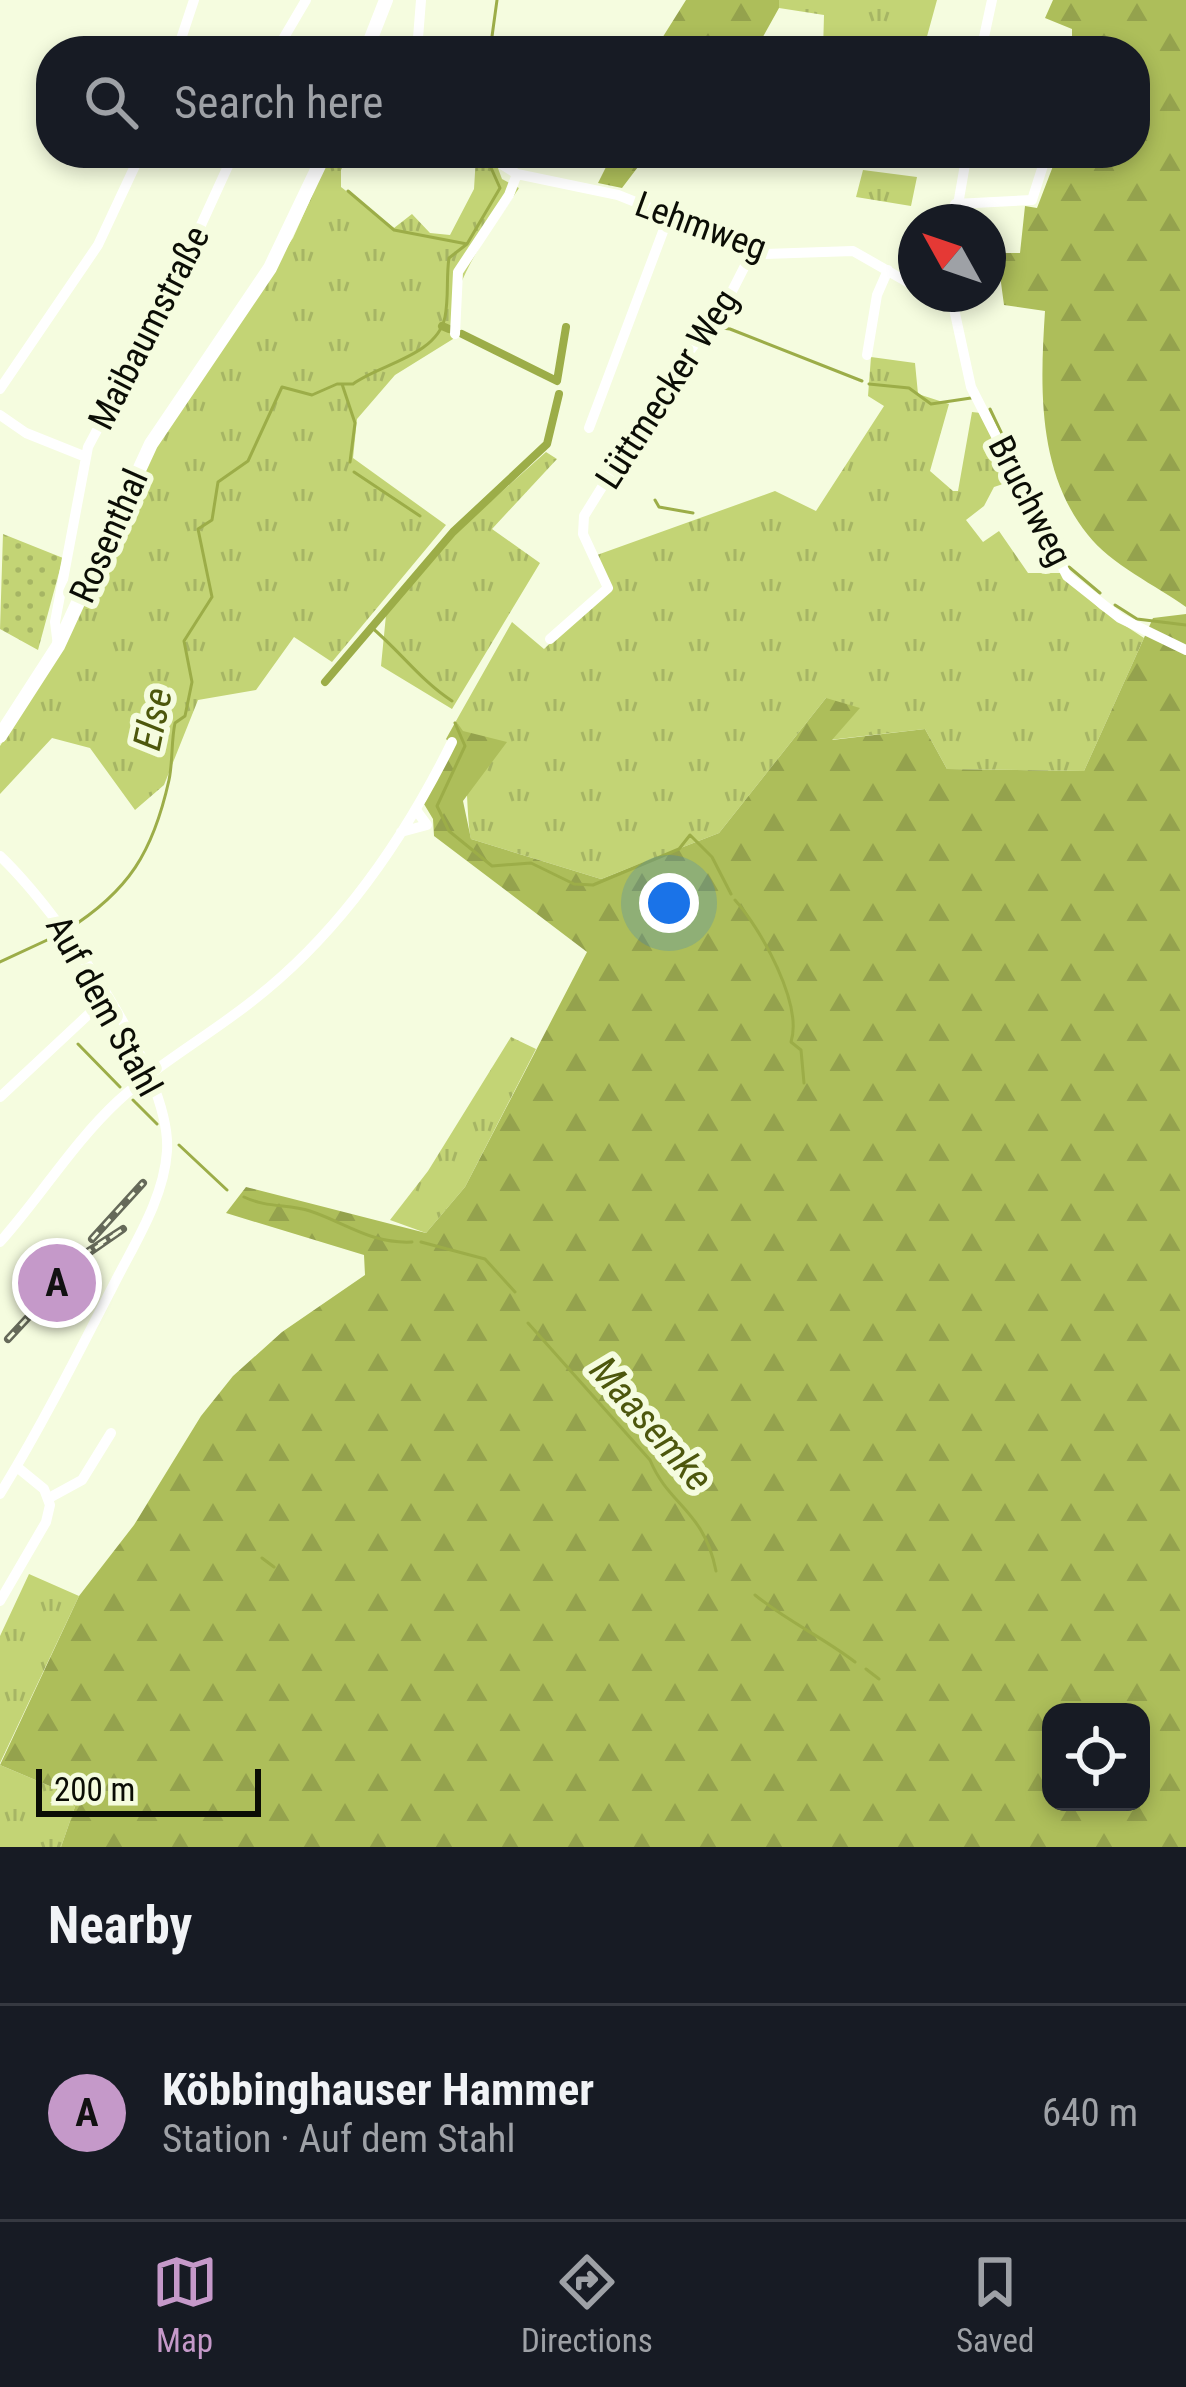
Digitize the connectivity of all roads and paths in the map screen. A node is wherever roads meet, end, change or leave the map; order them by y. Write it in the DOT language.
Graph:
graph roads {
  1 [pos="194,0"];
  2 [pos="306,0"];
  3 [pos="386,0"];
  4 [pos="421,0"];
  5 [pos="992,0"];
  6 [pos="182,36"];
  7 [pos="285,36"];
  8 [pos="372,36"];
  9 [pos="418,36"];
  10 [pos="985,36"];
  11 [pos="134,168"];
  12 [pos="227,168"];
  13 [pos="318,168"];
  14 [pos="508,168"];
  15 [pos="963,168"];
  16 [pos="1042,168"];
  17 [pos="517,174"];
  18 [pos="955,204"];
  19 [pos="670,213"];
  20 [pos="750,248"];
  21 [pos="888,270"];
  22 [pos="898,276"];
  23 [pos="955,312"];
  24 [pos="455,334"];
  25 [pos="867,355"];
  26 [pos="0,389"];
  27 [pos="0,415"];
  28 [pos="589,428"];
  29 [pos="86,457"];
  30 [pos="550,639"];
  31 [pos="58,646"];
  32 [pos="1186,650"];
  33 [pos="0,736"];
  34 [pos="452,742"];
  35 [pos="0,856"];
  36 [pos="105,999"];
  37 [pos="149,1076"];
  38 [pos="0,1096"];
  39 [pos="0,1242"];
  40 [pos="111,1432"];
  41 [pos="17,1467"];
  42 [pos="0,1494"];
  43 [pos="49,1498"];
  44 [pos="0,1601"];
  1 -- 6 [label="street"];
  2 -- 7 [label="street"];
  3 -- 8 [label="main road"];
  4 -- 9 [label="street"];
  5 -- 10 [label="street"];
  11 -- 26 [label="street"];
  12 -- 29 [label="street, Maibaumstraße"];
  13 -- 31 [label="main road, Rosenthal"];
  14 -- 17 [label="street, Lehmweg"];
  15 -- 18 [label="street"];
  16 -- 18 [label="street"];
  17 -- 19 [label="street, Lehmweg"];
  17 -- 24 [label="street"];
  19 -- 20 [label="street, Lehmweg"];
  19 -- 28 [label="street"];
  20 -- 21 [label="street, Lehmweg"];
  20 -- 30 [label="street, Lüttmecker Weg"];
  21 -- 22 [label="street, Lehmweg"];
  21 -- 25 [label="street"];
  23 -- 32 [label="street, Bruchweg"];
  27 -- 29 [label="street"];
  29 -- 31 [label="street, Maibaumstraße"];
  31 -- 33 [label="main road, Rosenthal"];
  34 -- 37 [label="street"];
  35 -- 36 [label="street, Auf dem Stahl"];
  36 -- 37 [label="street, Auf dem Stahl"];
  36 -- 38 [label="street"];
  37 -- 39 [label="street"];
  37 -- 41 [label="street, Auf dem Stahl"];
  40 -- 43 [label="street"];
  41 -- 42 [label="street, Auf dem Stahl"];
  41 -- 43 [label="street"];
  43 -- 44 [label="street"];
}
